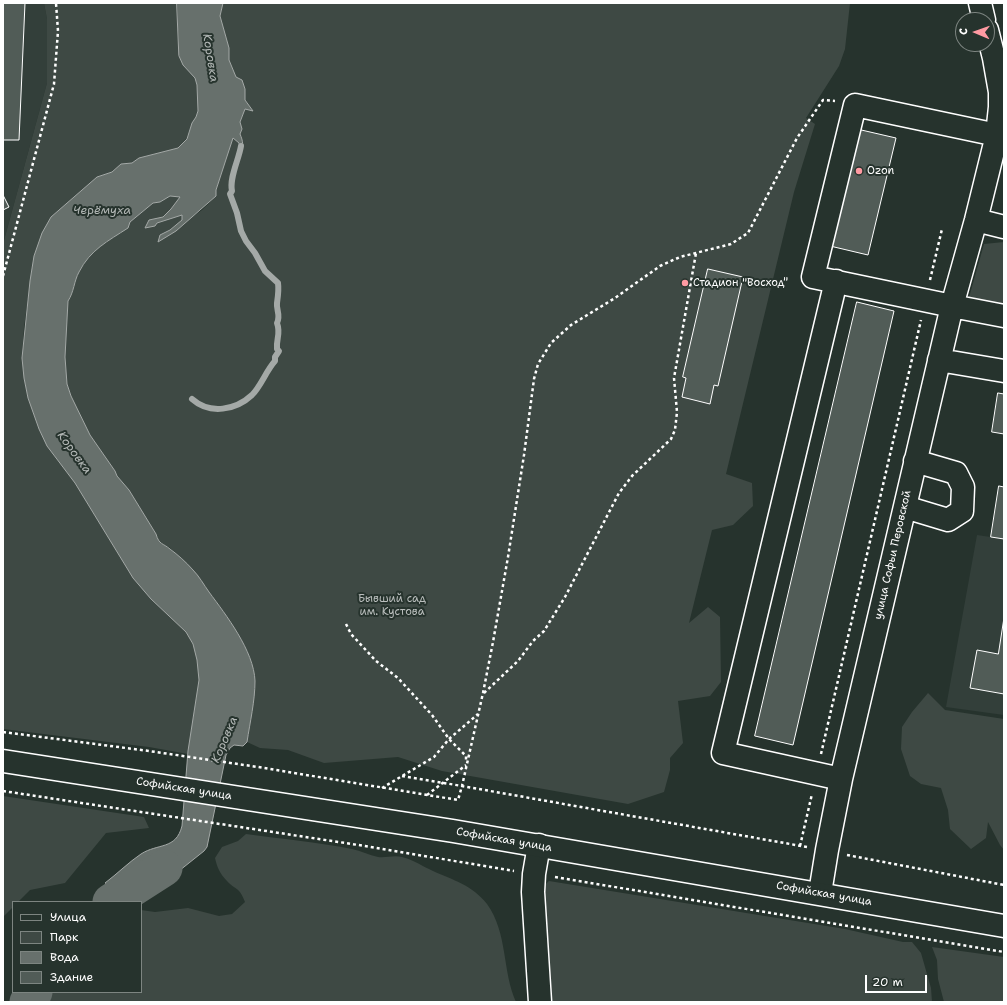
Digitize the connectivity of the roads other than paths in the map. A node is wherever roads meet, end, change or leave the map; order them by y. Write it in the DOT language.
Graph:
graph roads {
  1 [pos="992,52"];
  2 [pos="1002,107"];
  3 [pos="997,136"];
  4 [pos="976,220"];
  5 [pos="1004,227"];
  6 [pos="836,281"];
  7 [pos="952,306"];
  8 [pos="1004,316"];
  9 [pos="939,360"];
  10 [pos="1004,371"];
  11 [pos="915,462"];
  12 [pos="905,507"];
  13 [pos="3,761"];
  14 [pos="841,779"];
  15 [pos="539,845"];
  16 [pos="820,893"];
  17 [pos="1004,926"];
  18 [pos="540,1002"];
  1 -- 2 [label="main road, улица Софьи Перовской"];
  2 -- 3 [label="main road, улица Софьи Перовской"];
  3 -- 4 [label="main road, улица Софьи Перовской"];
  3 -- 6 [label="main road"];
  4 -- 5 [label="main road"];
  4 -- 7 [label="main road, улица Софьи Перовской"];
  6 -- 7 [label="main road"];
  6 -- 14 [label="main road"];
  7 -- 8 [label="main road"];
  7 -- 9 [label="main road, улица Софьи Перовской"];
  9 -- 10 [label="main road"];
  9 -- 11 [label="main road, улица Софьи Перовской"];
  11 -- 12 [label="main road, улица Софьи Перовской"];
  11 -- 12 [label="main road"];
  12 -- 14 [label="main road, улица Софьи Перовской"];
  13 -- 15 [label="main road, Софийская улица"];
  14 -- 16 [label="main road, улица Софьи Перовской"];
  15 -- 16 [label="main road, Софийская улица"];
  15 -- 18 [label="main road"];
  16 -- 17 [label="main road, Софийская улица"];
}
